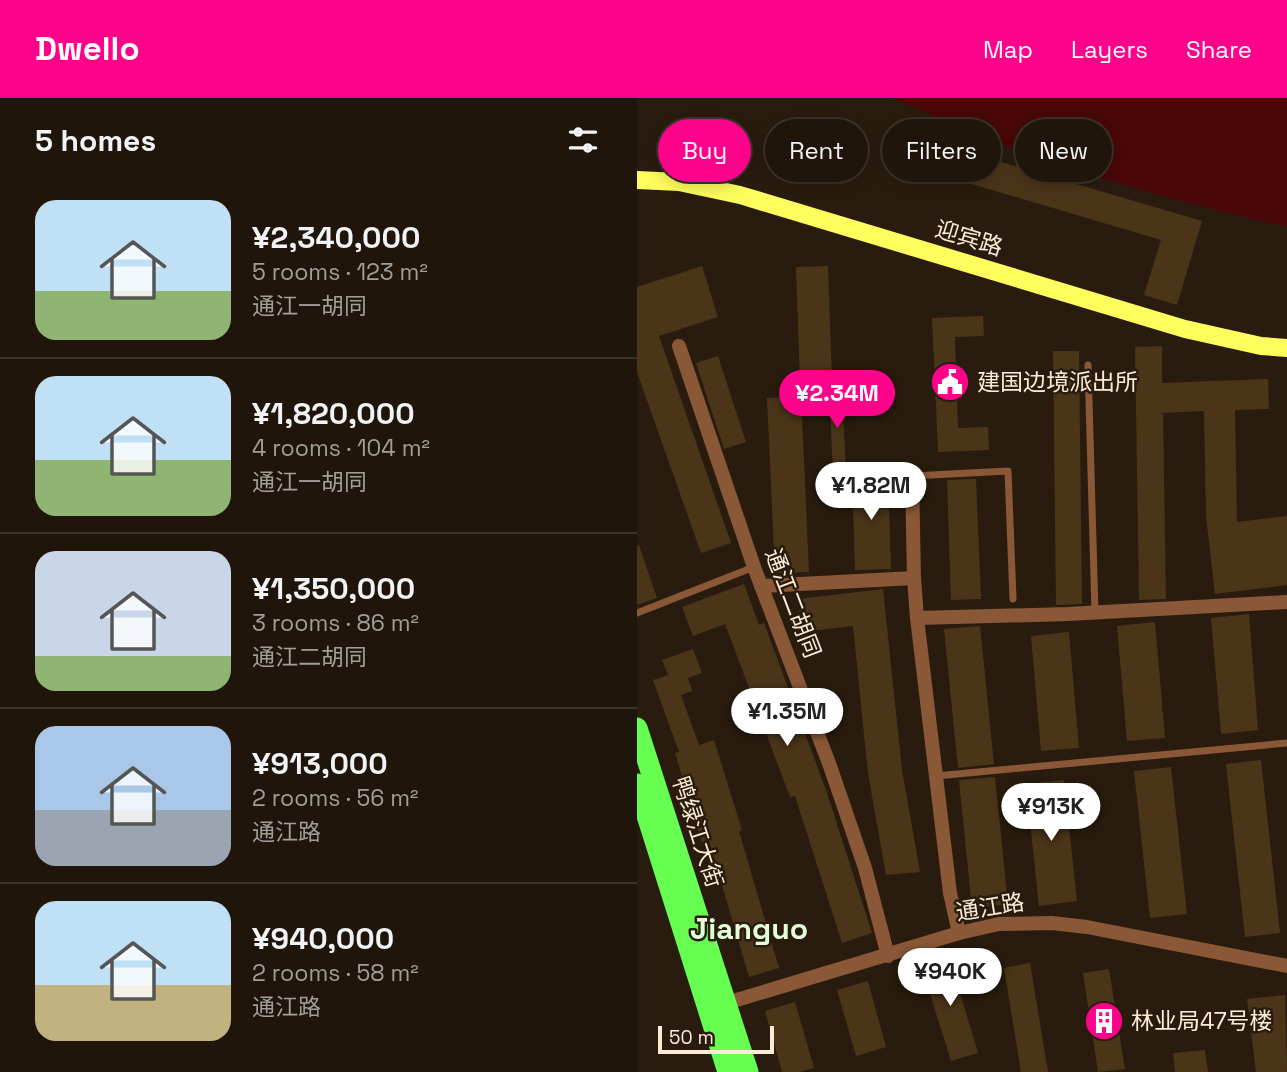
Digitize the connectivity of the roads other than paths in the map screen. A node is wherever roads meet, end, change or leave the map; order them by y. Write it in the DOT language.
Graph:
graph roads {
  1 [pos="637,180"];
  2 [pos="679,346"];
  3 [pos="1287,348"];
  4 [pos="1088,365"];
  5 [pos="912,476"];
  6 [pos="754,567"];
  7 [pos="914,578"];
  8 [pos="761,586"];
  9 [pos="1013,599"];
  10 [pos="1287,602"];
  11 [pos="637,613"];
  12 [pos="1095,613"];
  13 [pos="917,618"];
  14 [pos="637,728"];
  15 [pos="1287,743"];
  16 [pos="935,776"];
  17 [pos="637,784"];
  18 [pos="959,933"];
  19 [pos="888,956"];
  20 [pos="1287,966"];
  21 [pos="717,1006"];
  22 [pos="728,1072"];
  23 [pos="748,1072"];
  1 -- 3 [label="main road, 迎宾路"];
  2 -- 6 [label="street, 通江二胡同"];
  4 -- 12 [label="lane"];
  5 -- 7 [label="street"];
  5 -- 9 [label="lane"];
  6 -- 8 [label="street, 通江二胡同"];
  6 -- 11 [label="lane"];
  7 -- 8 [label="street"];
  7 -- 13 [label="street"];
  8 -- 19 [label="street, 通江二胡同"];
  10 -- 12 [label="street"];
  12 -- 13 [label="street"];
  13 -- 16 [label="street"];
  14 -- 21 [label="highway, 鸭绿江大街"];
  15 -- 16 [label="lane"];
  16 -- 18 [label="street"];
  17 -- 21 [label="highway, 鸭绿江大街"];
  18 -- 19 [label="street, 通江路"];
  18 -- 20 [label="street, 通江路"];
  19 -- 21 [label="street, 通江路"];
  21 -- 22 [label="highway, 鸭绿江大街"];
  21 -- 23 [label="highway, 鸭绿江大街"];
}
